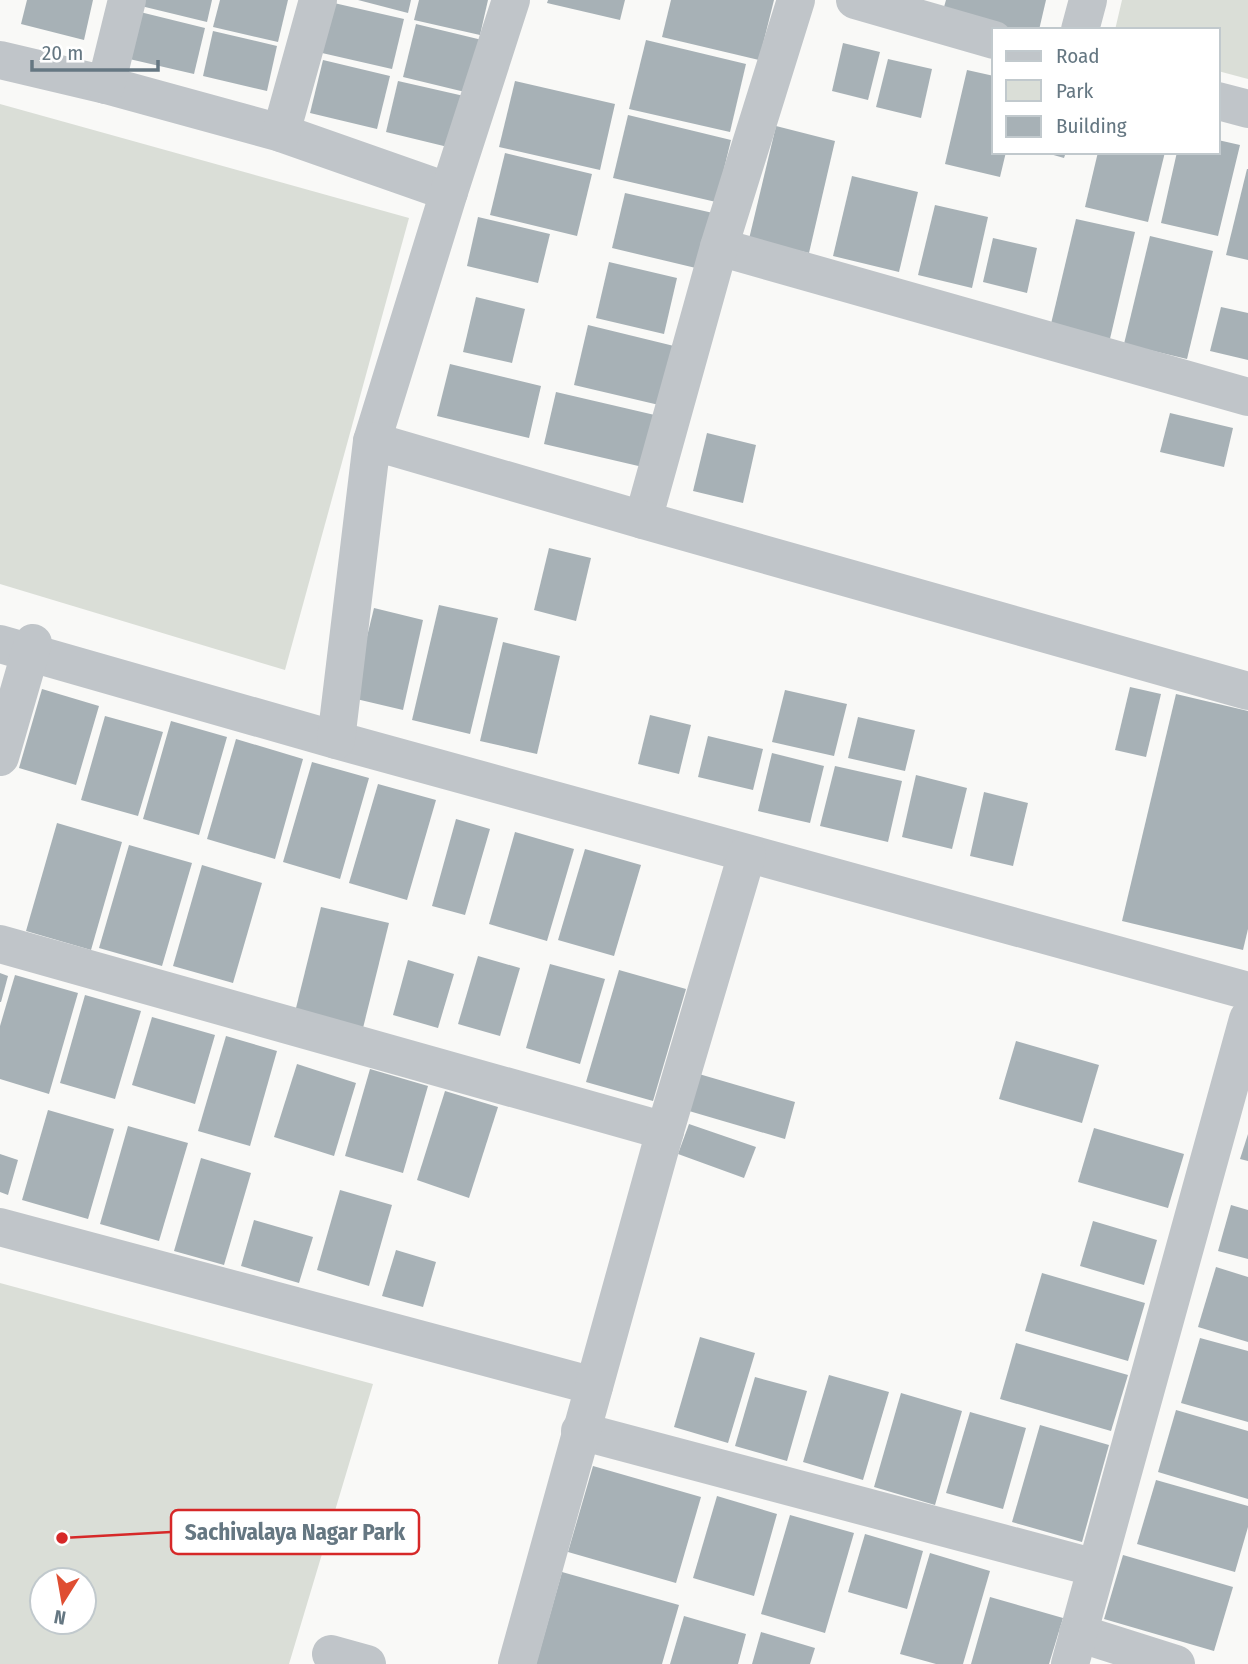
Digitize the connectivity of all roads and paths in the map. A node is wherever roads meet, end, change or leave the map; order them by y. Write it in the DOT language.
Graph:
graph roads {
  1 [pos="127,0"];
  2 [pos="318,0"];
  3 [pos="511,0"];
  4 [pos="796,0"];
  5 [pos="855,0"];
  6 [pos="1088,0"];
  7 [pos="1081,28"];
  8 [pos="992,39"];
  9 [pos="0,60"];
  10 [pos="106,85"];
  11 [pos="1220,102"];
  12 [pos="1248,109"];
  13 [pos="281,133"];
  14 [pos="449,192"];
  15 [pos="719,247"];
  16 [pos="1248,397"];
  17 [pos="372,441"];
  18 [pos="643,520"];
  19 [pos="21,647"];
  20 [pos="1248,691"];
  21 [pos="336,740"];
  22 [pos="0,757"];
  23 [pos="747,854"];
  24 [pos="0,944"];
  25 [pos="1248,991"];
  26 [pos="1248,1019"];
  27 [pos="664,1131"];
  28 [pos="0,1227"];
  29 [pos="594,1386"];
  30 [pos="580,1431"];
  31 [pos="1096,1569"];
  32 [pos="1074,1648"];
  33 [pos="331,1654"];
  34 [pos="367,1664"];
  35 [pos="517,1664"];
  36 [pos="1176,1664"];
  1 -- 10 [label="street"];
  2 -- 13 [label="street"];
  3 -- 14 [label="street"];
  4 -- 15 [label="street"];
  5 -- 8 [label="street"];
  6 -- 7 [label="street"];
  9 -- 10 [label="street"];
  10 -- 13 [label="street"];
  11 -- 12 [label="street"];
  13 -- 14 [label="street"];
  14 -- 17 [label="street"];
  15 -- 16 [label="street"];
  15 -- 18 [label="street"];
  17 -- 18 [label="street"];
  17 -- 21 [label="street"];
  18 -- 20 [label="street"];
  19 -- 21 [label="street"];
  19 -- 22 [label="street"];
  21 -- 23 [label="street"];
  23 -- 25 [label="street"];
  23 -- 27 [label="street"];
  24 -- 27 [label="street"];
  26 -- 31 [label="street"];
  27 -- 29 [label="street"];
  28 -- 29 [label="street"];
  29 -- 30 [label="street"];
  30 -- 31 [label="street"];
  30 -- 35 [label="street"];
  31 -- 32 [label="street"];
  32 -- 36 [label="street"];
  33 -- 34 [label="street"];
}
